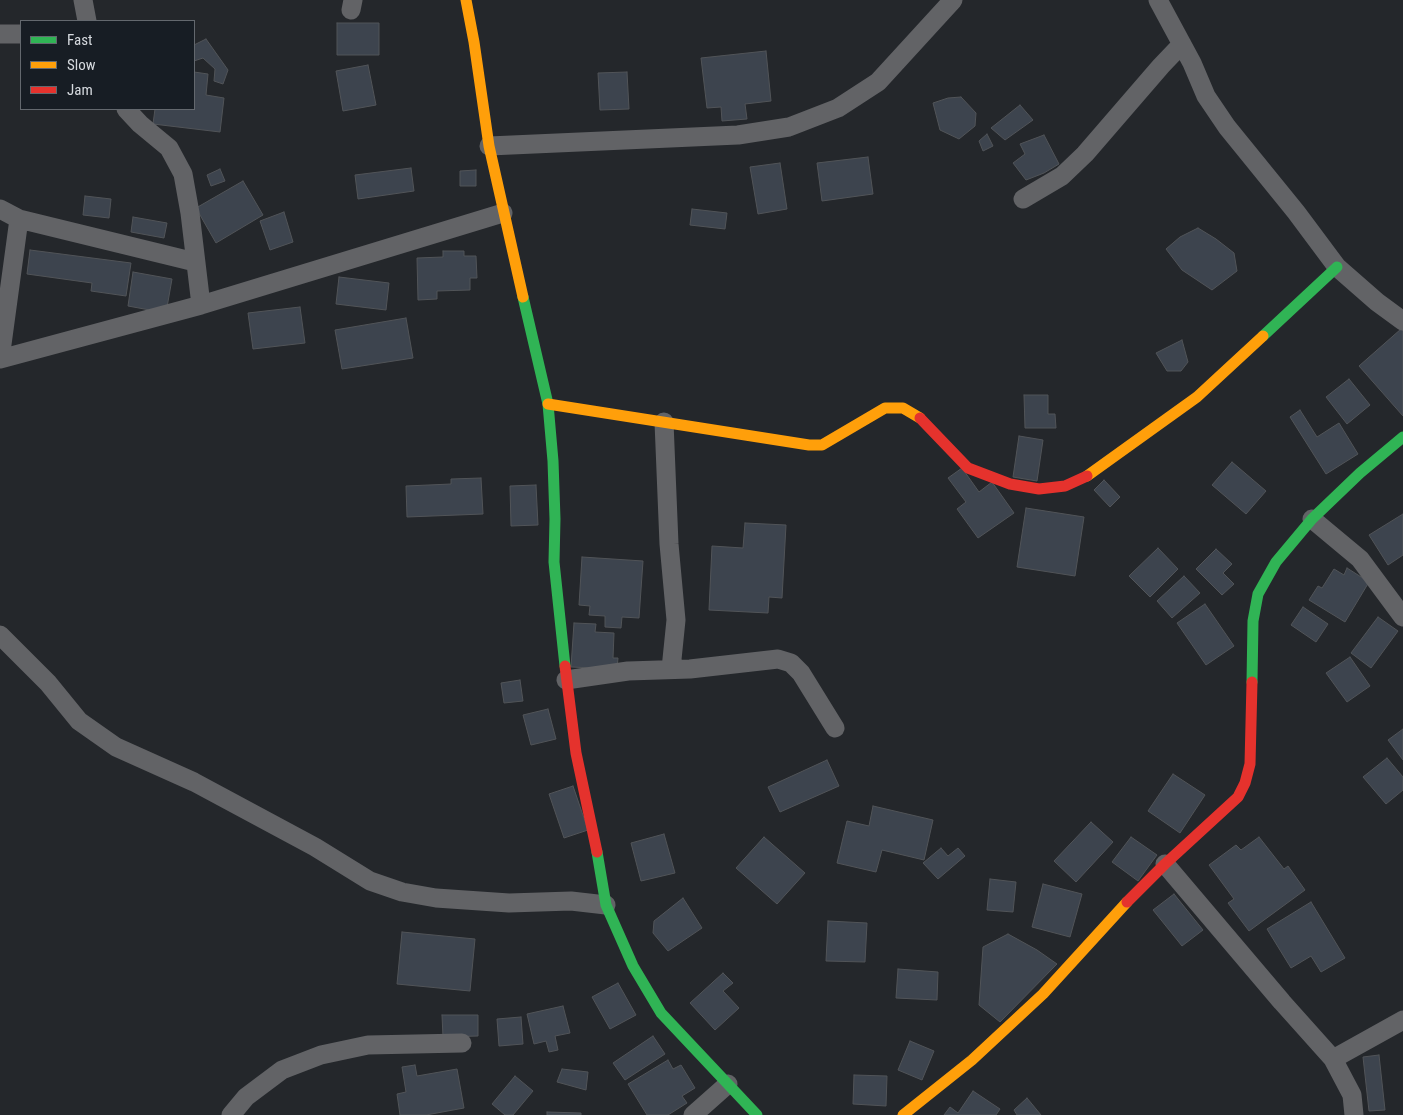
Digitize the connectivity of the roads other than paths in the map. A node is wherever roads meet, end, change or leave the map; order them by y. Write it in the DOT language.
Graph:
graph roads {
  1 [pos="83,0"];
  2 [pos="466,0"];
  3 [pos="953,0"];
  4 [pos="1158,0"];
  5 [pos="87,20"];
  6 [pos="0,34"];
  7 [pos="20,34"];
  8 [pos="1182,44"];
  9 [pos="127,110"];
  10 [pos="489,146"];
  11 [pos="1024,199"];
  12 [pos="0,209"];
  13 [pos="503,213"];
  14 [pos="19,219"];
  15 [pos="195,262"];
  16 [pos="1337,267"];
  17 [pos="201,305"];
  18 [pos="1403,321"];
  19 [pos="0,359"];
  20 [pos="548,404"];
  21 [pos="664,422"];
  22 [pos="1403,437"];
  23 [pos="1312,519"];
  24 [pos="1403,616"];
  25 [pos="0,635"];
  26 [pos="671,669"];
  27 [pos="566,680"];
  28 [pos="835,728"];
  29 [pos="1165,864"];
  30 [pos="606,905"];
  31 [pos="1403,1020"];
  32 [pos="462,1043"];
  33 [pos="1334,1059"];
  34 [pos="728,1084"];
  35 [pos="231,1115"];
  36 [pos="693,1115"];
  37 [pos="757,1115"];
  38 [pos="903,1115"];
  39 [pos="1354,1115"];
  1 -- 5 [label="street"];
  2 -- 10 [label="street"];
  3 -- 10 [label="street"];
  4 -- 8 [label="street"];
  6 -- 7 [label="street"];
  8 -- 11 [label="street"];
  8 -- 16 [label="street"];
  9 -- 15 [label="street"];
  10 -- 13 [label="street"];
  12 -- 14 [label="street"];
  13 -- 17 [label="street"];
  13 -- 20 [label="street"];
  14 -- 15 [label="street"];
  14 -- 19 [label="street"];
  15 -- 17 [label="street"];
  16 -- 18 [label="street"];
  16 -- 21 [label="street"];
  17 -- 19 [label="street"];
  20 -- 21 [label="street"];
  20 -- 27 [label="street"];
  21 -- 26 [label="street"];
  22 -- 23 [label="street"];
  23 -- 24 [label="street"];
  23 -- 29 [label="street"];
  25 -- 30 [label="street"];
  26 -- 27 [label="street"];
  26 -- 28 [label="street"];
  27 -- 30 [label="street"];
  29 -- 33 [label="street"];
  29 -- 38 [label="street"];
  30 -- 34 [label="street"];
  31 -- 33 [label="street"];
  32 -- 35 [label="street"];
  33 -- 39 [label="street"];
  34 -- 36 [label="street"];
  34 -- 37 [label="street"];
}
